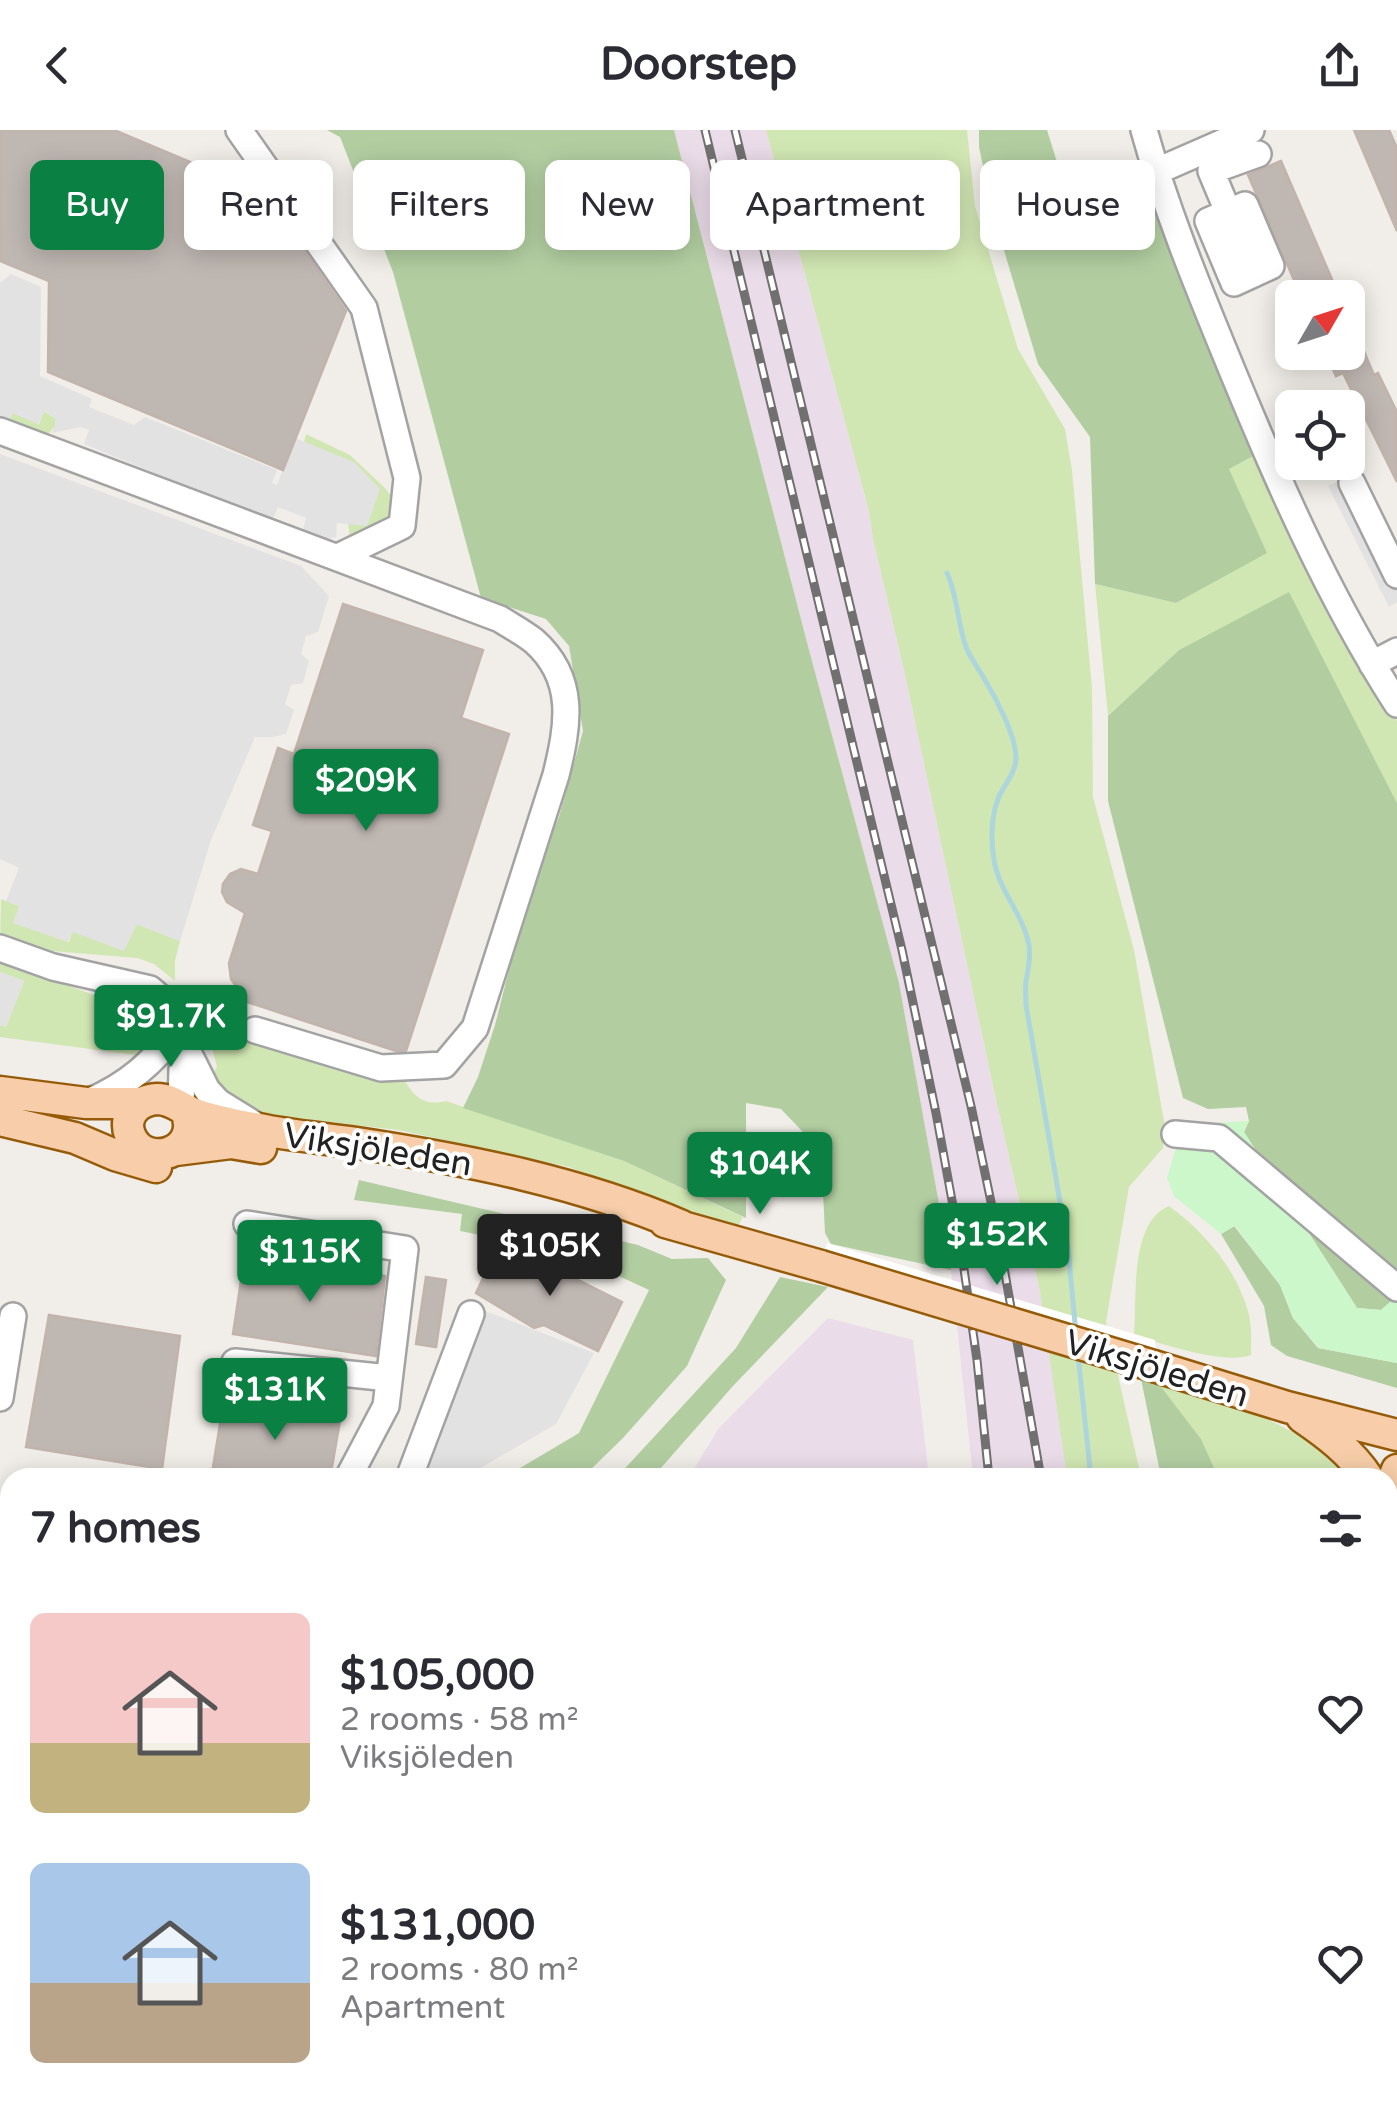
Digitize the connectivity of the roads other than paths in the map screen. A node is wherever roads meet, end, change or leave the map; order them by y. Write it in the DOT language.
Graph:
graph roads {
  1 [pos="239,130"];
  2 [pos="1144,130"];
  3 [pos="1254,142"];
  4 [pos="1152,160"];
  5 [pos="1207,161"];
  6 [pos="1155,172"];
  7 [pos="1254,274"];
  8 [pos="0,431"];
  9 [pos="1352,484"];
  10 [pos="338,557"];
  11 [pos="1397,575"];
  12 [pos="1397,652"];
  13 [pos="1372,664"];
  14 [pos="1397,704"];
  15 [pos="0,948"];
  16 [pos="255,1030"];
  17 [pos="176,1042"];
  18 [pos="0,1092"];
  19 [pos="144,1102"];
  20 [pos="86,1103"];
  21 [pos="0,1108"];
  22 [pos="184,1109"];
  23 [pos="0,1120"];
  24 [pos="1175,1134"];
  25 [pos="269,1141"];
  26 [pos="137,1145"];
  27 [pos="176,1150"];
  28 [pos="247,1224"];
  29 [pos="1397,1288"];
  30 [pos="470,1314"];
  31 [pos="13,1316"];
  32 [pos="235,1362"];
  33 [pos="389,1378"];
  34 [pos="0,1398"];
  35 [pos="1287,1407"];
  36 [pos="1397,1435"];
  37 [pos="353,1468"];
  38 [pos="413,1468"];
  39 [pos="1361,1468"];
  1 -- 10 [label="street"];
  2 -- 4 [label="street"];
  3 -- 5 [label="street"];
  5 -- 6 [label="street"];
  5 -- 7 [label="street"];
  6 -- 13 [label="street"];
  8 -- 10 [label="street"];
  9 -- 11 [label="street"];
  10 -- 16 [label="street"];
  12 -- 13 [label="street"];
  13 -- 14 [label="street"];
  15 -- 17 [label="street"];
  17 -- 19 [label="street"];
  17 -- 20 [label="street"];
  17 -- 22 [label="street"];
  17 -- 25 [label="street"];
  18 -- 20 [label="main road"];
  19 -- 20 [label="main road"];
  19 -- 22 [label="main road"];
  19 -- 26 [label="main road"];
  21 -- 26 [label="main road"];
  22 -- 25 [label="main road, Viksjöleden"];
  22 -- 27 [label="main road"];
  23 -- 25 [label="main road, Viksjöleden"];
  24 -- 29 [label="street"];
  25 -- 27 [label="main road, Viksjöleden"];
  25 -- 35 [label="main road, Viksjöleden, bridge"];
  26 -- 27 [label="main road"];
  28 -- 33 [label="street"];
  30 -- 38 [label="street"];
  31 -- 34 [label="street"];
  32 -- 33 [label="street"];
  33 -- 37 [label="street"];
  35 -- 36 [label="main road, Viksjöleden"];
  35 -- 39 [label="main road, Viksjöleden"];
}
